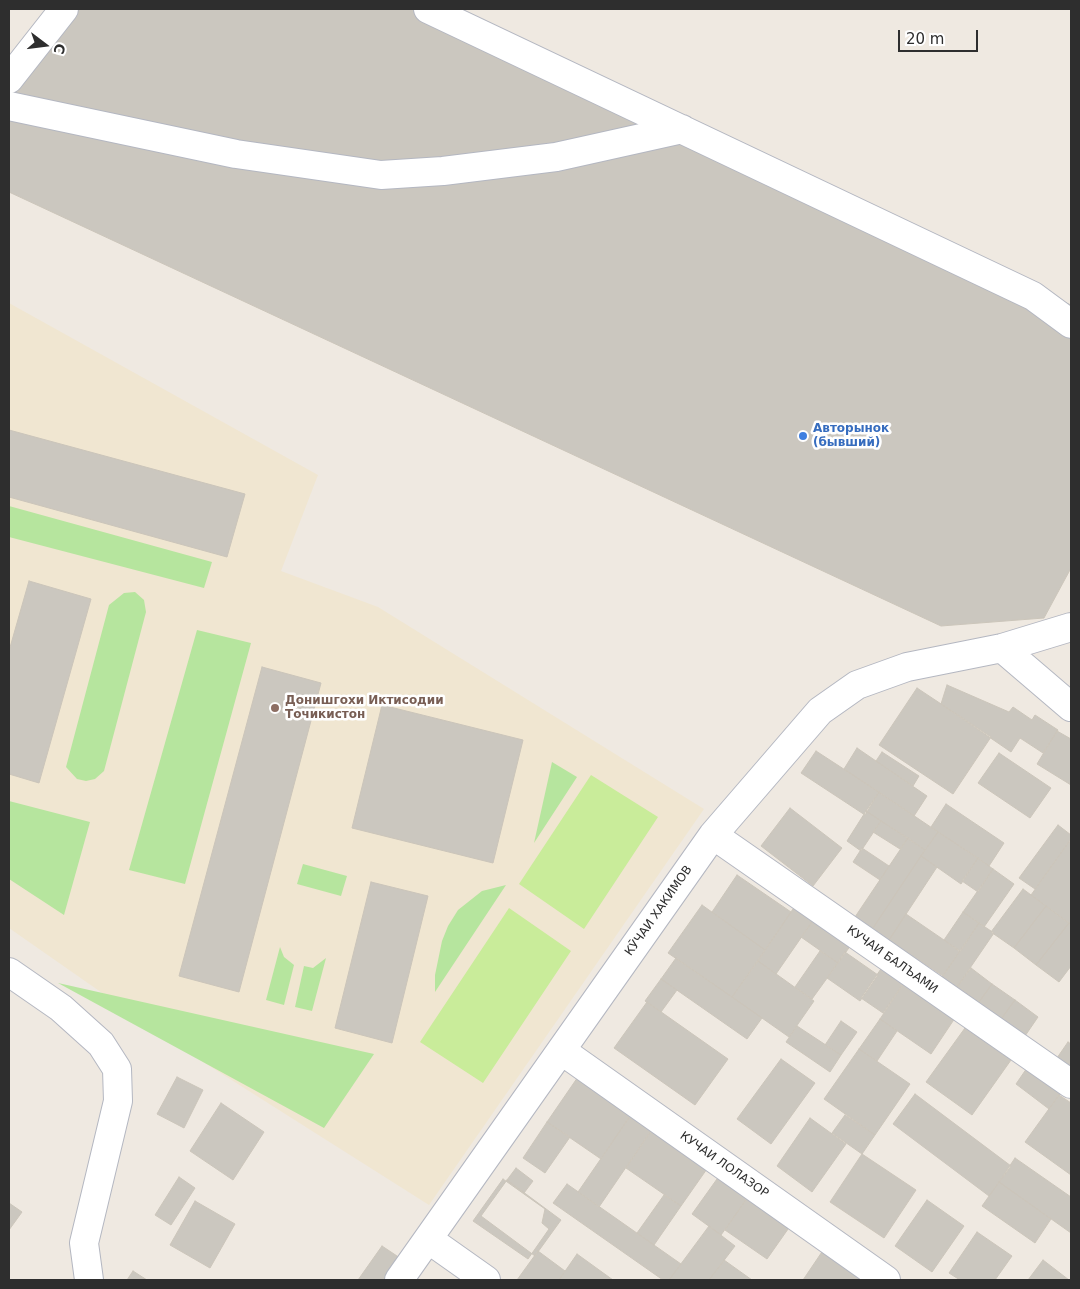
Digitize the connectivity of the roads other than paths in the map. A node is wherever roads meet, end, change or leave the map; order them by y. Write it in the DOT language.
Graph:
graph roads {
  1 [pos="64,9"];
  2 [pos="428,9"];
  3 [pos="9,79"];
  4 [pos="9,106"];
  5 [pos="682,129"];
  6 [pos="1071,324"];
  7 [pos="1071,627"];
  8 [pos="1002,648"];
  9 [pos="1071,707"];
  10 [pos="712,835"];
  11 [pos="9,972"];
  12 [pos="562,1051"];
  13 [pos="1071,1084"];
  14 [pos="428,1239"];
  15 [pos="89,1280"];
  16 [pos="399,1280"];
  17 [pos="486,1280"];
  18 [pos="886,1280"];
  1 -- 3 [label="street"];
  2 -- 5 [label="street"];
  4 -- 5 [label="street"];
  5 -- 6 [label="street"];
  7 -- 8 [label="street, КӮЧАИ ХАКИМОВ"];
  8 -- 9 [label="street"];
  8 -- 10 [label="street, КӮЧАИ ХАКИМОВ"];
  10 -- 12 [label="street, КӮЧАИ ХАКИМОВ"];
  10 -- 13 [label="street, КУЧАИ БАЛЪАМИ"];
  11 -- 15 [label="street"];
  12 -- 14 [label="street, КӮЧАИ ХАКИМОВ"];
  12 -- 18 [label="street, КУЧАИ ЛОЛАЗОР"];
  14 -- 16 [label="street, КӮЧАИ ХАКИМОВ"];
  14 -- 17 [label="street"];
}
